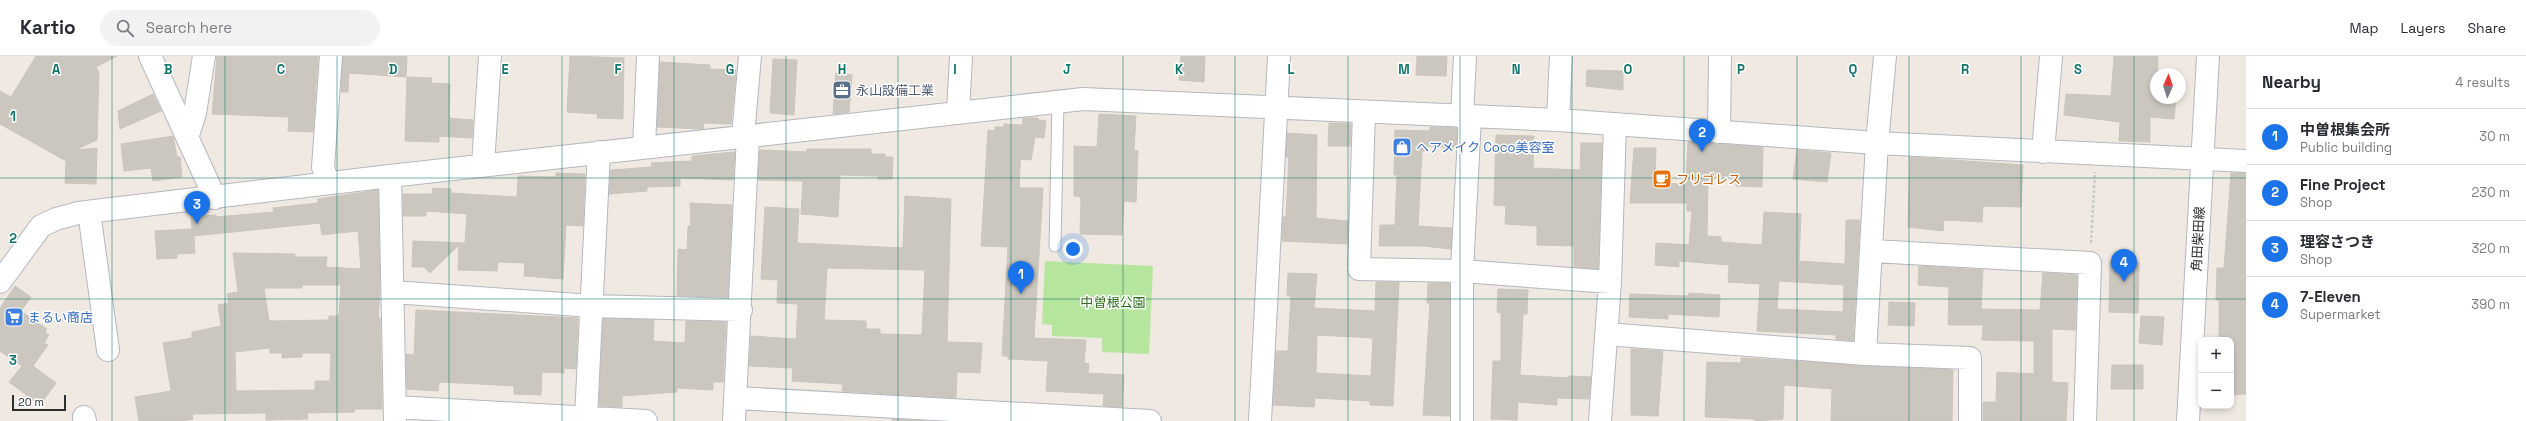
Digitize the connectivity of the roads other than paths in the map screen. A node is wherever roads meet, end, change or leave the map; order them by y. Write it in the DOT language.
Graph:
graph roads {
  1 [pos="150,56"];
  2 [pos="204,56"];
  3 [pos="331,56"];
  4 [pos="490,56"];
  5 [pos="648,56"];
  6 [pos="750,56"];
  7 [pos="961,56"];
  8 [pos="1279,56"];
  9 [pos="1465,56"];
  10 [pos="1561,56"];
  11 [pos="1720,56"];
  12 [pos="1885,56"];
  13 [pos="2051,56"];
  14 [pos="2208,56"];
  15 [pos="1058,101"];
  16 [pos="1277,109"];
  17 [pos="1364,112"];
  18 [pos="958,113"];
  19 [pos="1466,117"];
  20 [pos="1558,120"];
  21 [pos="1615,124"];
  22 [pos="1719,132"];
  23 [pos="188,135"];
  24 [pos="745,136"];
  25 [pos="1877,143"];
  26 [pos="644,147"];
  27 [pos="599,152"];
  28 [pos="2043,152"];
  29 [pos="2202,159"];
  30 [pos="2246,161"];
  31 [pos="483,165"];
  32 [pos="390,176"];
  33 [pos="328,183"];
  34 [pos="215,198"];
  35 [pos="89,212"];
  36 [pos="1055,246"];
  37 [pos="1873,251"];
  38 [pos="1462,271"];
  39 [pos="0,282"];
  40 [pos="1610,282"];
  41 [pos="393,292"];
  42 [pos="592,306"];
  43 [pos="741,310"];
  44 [pos="1606,334"];
  45 [pos="108,350"];
  46 [pos="1865,354"];
  47 [pos="737,398"];
  48 [pos="395,414"];
  49 [pos="941,415"];
  50 [pos="578,418"];
  51 [pos="1054,418"];
  52 [pos="646,421"];
  53 [pos="734,421"];
  54 [pos="1150,421"];
  55 [pos="1260,421"];
  56 [pos="1462,421"];
  57 [pos="1600,421"];
  58 [pos="1970,421"];
  59 [pos="2085,421"];
  60 [pos="2188,421"];
  1 -- 23 [label="street"];
  2 -- 23 [label="street"];
  3 -- 33 [label="street"];
  4 -- 31 [label="street"];
  5 -- 26 [label="street"];
  6 -- 24 [label="street"];
  7 -- 18 [label="street"];
  8 -- 16 [label="street"];
  9 -- 19 [label="street"];
  10 -- 20 [label="street"];
  11 -- 22 [label="street"];
  12 -- 25 [label="street"];
  13 -- 28 [label="street"];
  14 -- 29 [label="street, 角田柴田線"];
  15 -- 16 [label="street"];
  15 -- 18 [label="street"];
  15 -- 36 [label="lane"];
  16 -- 17 [label="street"];
  16 -- 55 [label="street"];
  17 -- 19 [label="street"];
  17 -- 38 [label="street"];
  18 -- 24 [label="street"];
  19 -- 20 [label="street"];
  19 -- 38 [label="street"];
  20 -- 21 [label="street"];
  21 -- 22 [label="street"];
  21 -- 40 [label="street"];
  22 -- 25 [label="street"];
  23 -- 34 [label="street"];
  24 -- 26 [label="street"];
  24 -- 43 [label="street"];
  25 -- 28 [label="street"];
  25 -- 37 [label="street"];
  26 -- 27 [label="street"];
  27 -- 31 [label="street"];
  27 -- 42 [label="street"];
  28 -- 29 [label="street"];
  29 -- 30 [label="street"];
  29 -- 60 [label="street, 角田柴田線"];
  31 -- 32 [label="street"];
  32 -- 33 [label="street"];
  32 -- 41 [label="street"];
  33 -- 34 [label="street"];
  34 -- 35 [label="street"];
  35 -- 39 [label="street"];
  35 -- 45 [label="street"];
  37 -- 46 [label="street"];
  37 -- 59 [label="street"];
  38 -- 40 [label="street"];
  38 -- 56 [label="street"];
  40 -- 44 [label="street"];
  41 -- 42 [label="street"];
  41 -- 48 [label="street"];
  42 -- 43 [label="street"];
  42 -- 50 [label="street"];
  43 -- 47 [label="street"];
  44 -- 46 [label="street"];
  44 -- 57 [label="street"];
  46 -- 58 [label="street"];
  47 -- 49 [label="street"];
  47 -- 53 [label="street"];
  48 -- 50 [label="street"];
  49 -- 51 [label="street"];
  50 -- 52 [label="street"];
  51 -- 54 [label="street"];
}
